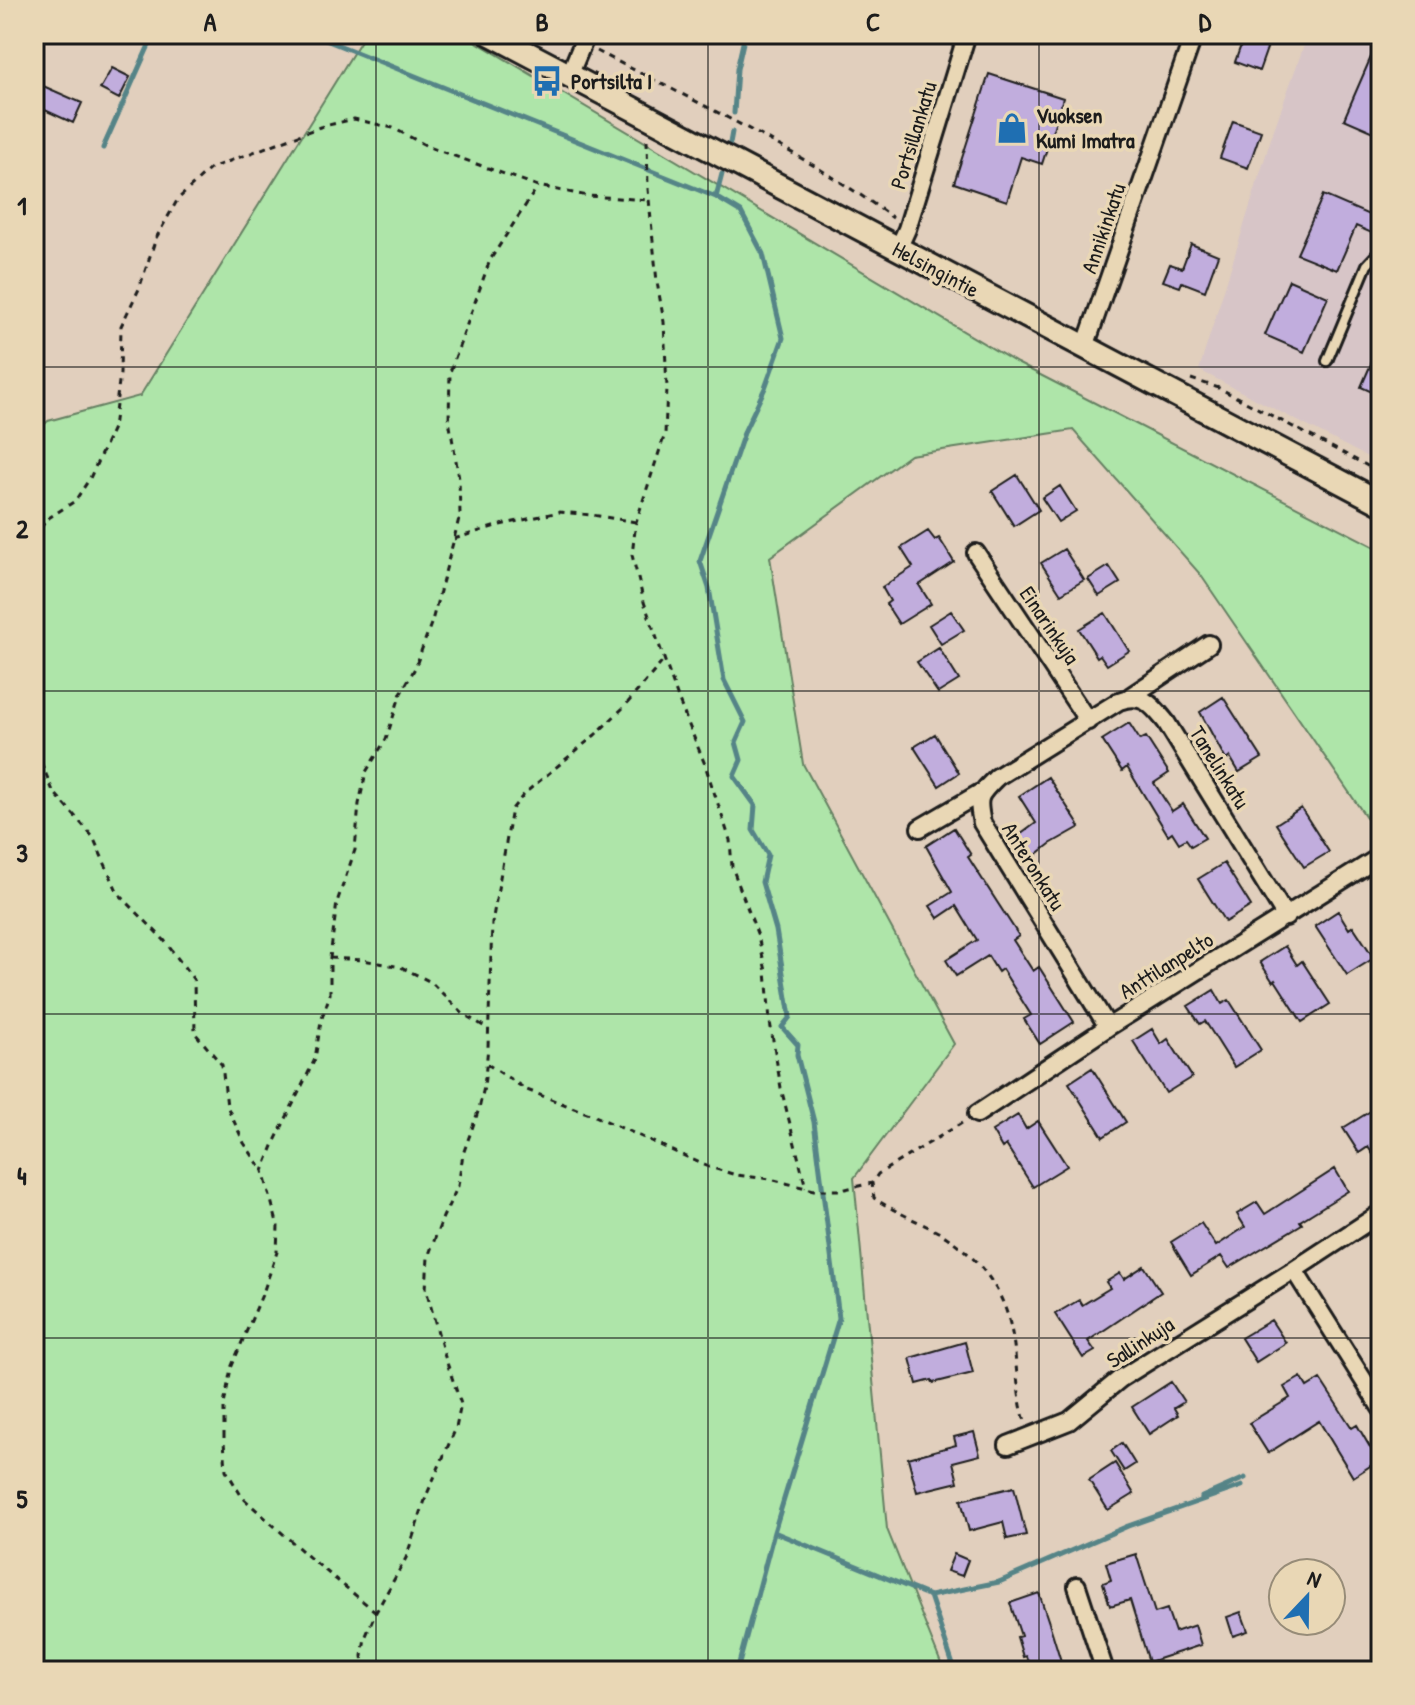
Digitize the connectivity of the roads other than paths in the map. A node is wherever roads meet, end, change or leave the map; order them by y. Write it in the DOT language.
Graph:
graph roads {
  1 [pos="491,34"];
  2 [pos="967,34"];
  3 [pos="1194,34"];
  4 [pos="583,38"];
  5 [pos="569,76"];
  6 [pos="902,239"];
  7 [pos="1381,250"];
  8 [pos="1085,347"];
  9 [pos="1327,361"];
  10 [pos="1381,503"];
  11 [pos="976,553"];
  12 [pos="1209,644"];
  13 [pos="1131,696"];
  14 [pos="1088,721"];
  15 [pos="980,793"];
  16 [pos="920,828"];
  17 [pos="1381,856"];
  18 [pos="1286,917"];
  19 [pos="1108,1027"];
  20 [pos="977,1114"];
  21 [pos="1381,1213"];
  22 [pos="1294,1270"];
  23 [pos="1381,1408"];
  24 [pos="1008,1445"];
  25 [pos="1077,1586"];
  26 [pos="1105,1671"];
  1 -- 5 [label="main road, Helsingintie"];
  2 -- 6 [label="street, Portsillankatu"];
  3 -- 8 [label="street, Annikinkatu"];
  4 -- 5 [label="street"];
  5 -- 6 [label="main road, Helsingintie"];
  6 -- 8 [label="main road, Helsingintie"];
  7 -- 9 [label="lane"];
  8 -- 10 [label="main road, Helsingintie"];
  11 -- 14 [label="street, Einarinkuja"];
  12 -- 13 [label="street"];
  13 -- 14 [label="street"];
  13 -- 18 [label="street, Tanelinkatu"];
  14 -- 15 [label="street"];
  15 -- 16 [label="street"];
  15 -- 19 [label="street, Anteronkatu"];
  17 -- 18 [label="street, Anttilanpelto"];
  18 -- 19 [label="street, Anttilanpelto"];
  19 -- 20 [label="street, Anttilanpelto"];
  21 -- 22 [label="street, Sallinkuja"];
  22 -- 23 [label="street"];
  22 -- 24 [label="street, Sallinkuja"];
  25 -- 26 [label="street"];
}
